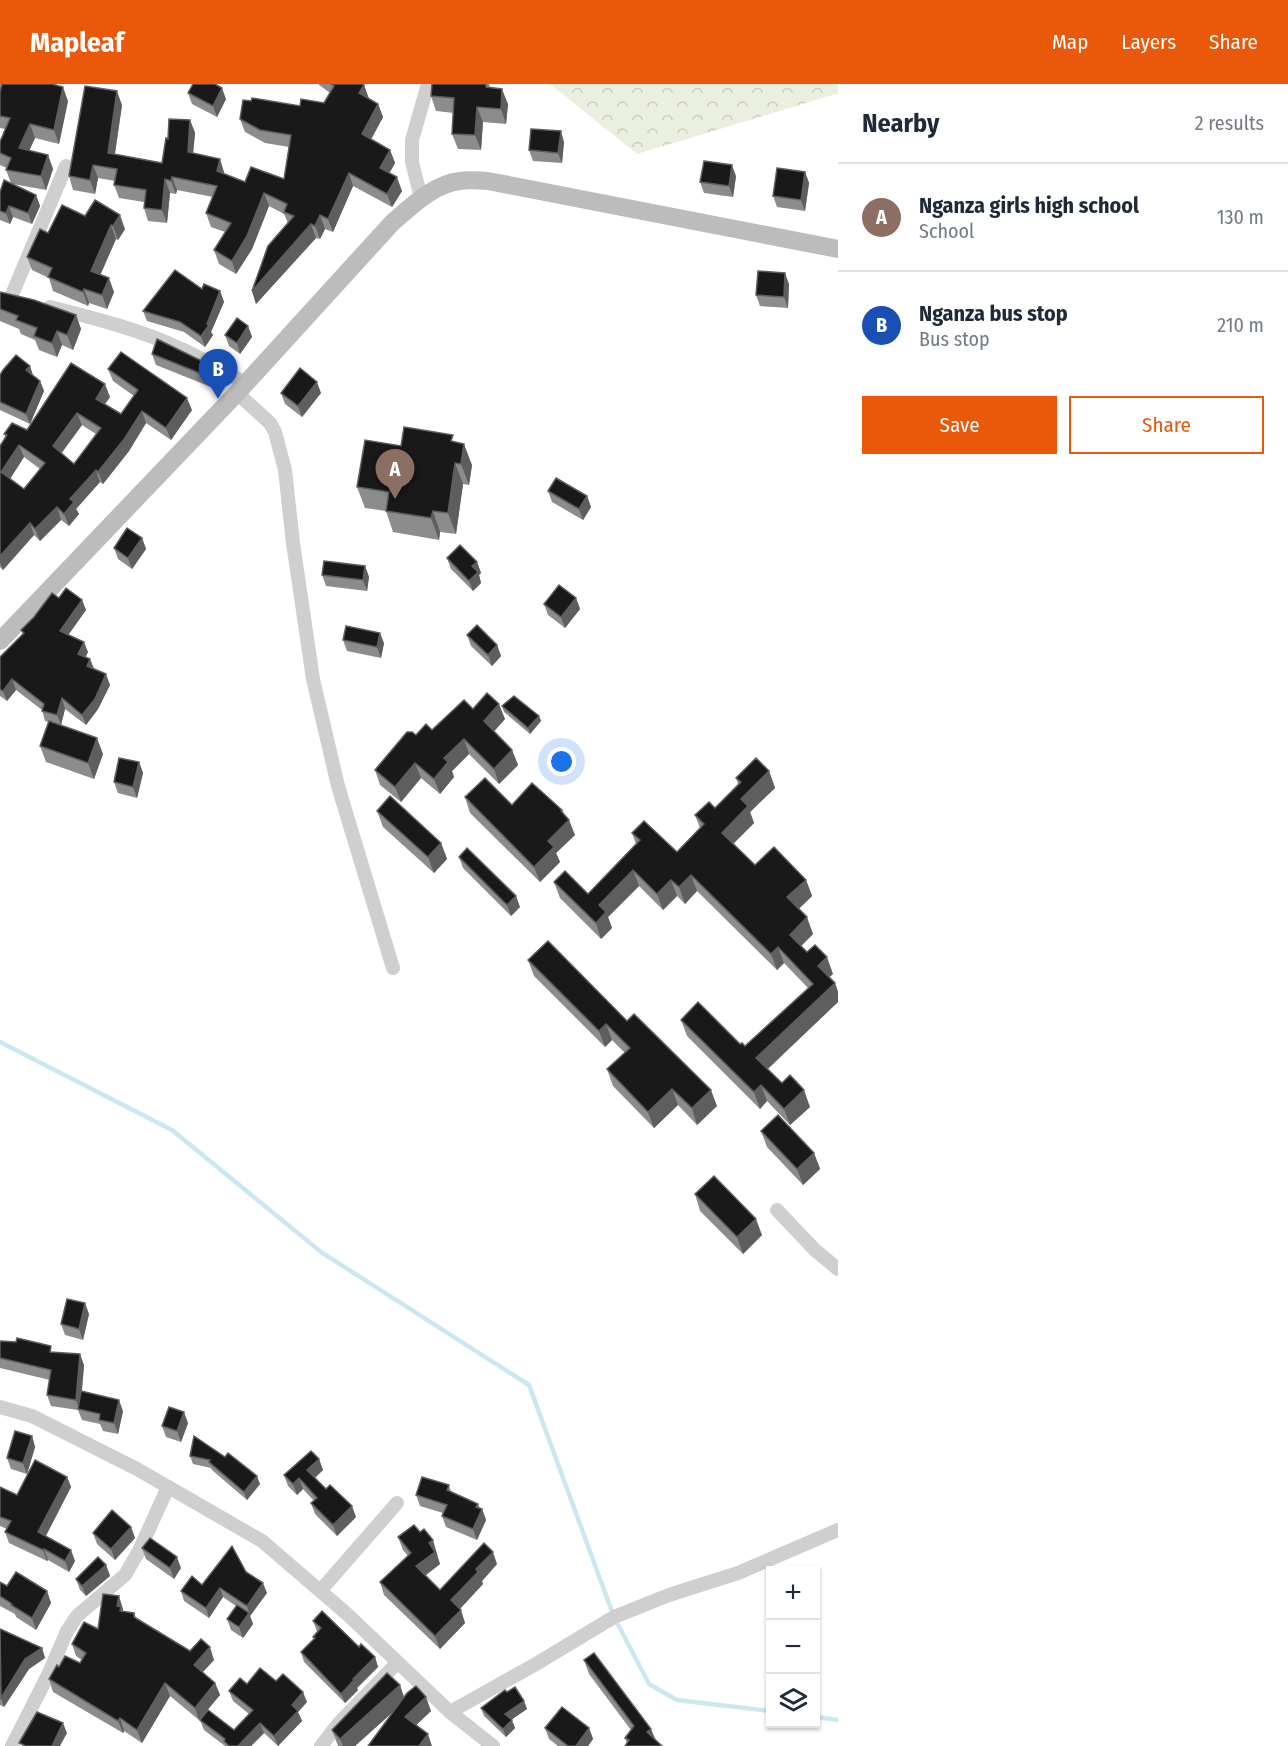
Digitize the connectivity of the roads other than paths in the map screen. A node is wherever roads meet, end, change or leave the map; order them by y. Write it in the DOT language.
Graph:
graph roads {
  1 [pos="428,84"];
  2 [pos="66,166"];
  3 [pos="421,198"];
  4 [pos="838,249"];
  5 [pos="5,296"];
  6 [pos="241,388"];
  7 [pos="0,641"];
  8 [pos="393,969"];
  9 [pos="777,1210"];
  10 [pos="838,1269"];
  11 [pos="0,1407"];
  12 [pos="168,1487"];
  13 [pos="397,1503"];
  14 [pos="838,1530"];
  15 [pos="321,1590"];
  16 [pos="397,1663"];
  17 [pos="450,1712"];
  18 [pos="12,1746"];
  19 [pos="321,1746"];
  20 [pos="493,1746"];
  1 -- 3 [label="street"];
  2 -- 5 [label="street"];
  3 -- 4 [label="main road"];
  3 -- 6 [label="main road"];
  5 -- 6 [label="street"];
  6 -- 7 [label="main road"];
  6 -- 8 [label="street"];
  9 -- 10 [label="street"];
  11 -- 12 [label="street"];
  12 -- 15 [label="street"];
  12 -- 18 [label="street"];
  13 -- 15 [label="street"];
  14 -- 17 [label="street"];
  15 -- 16 [label="street"];
  16 -- 17 [label="street"];
  16 -- 19 [label="street"];
  17 -- 20 [label="street"];
}
